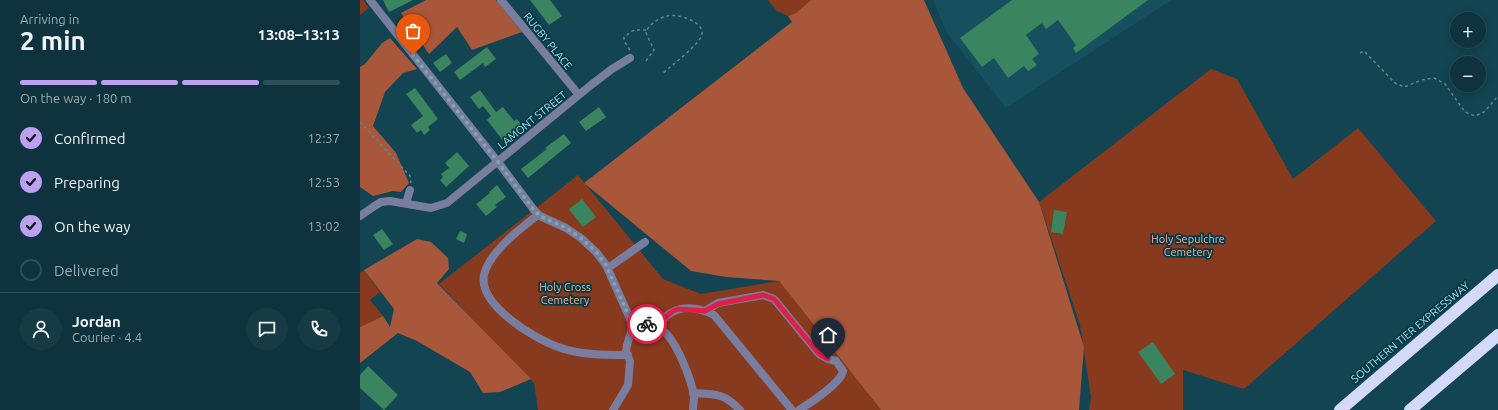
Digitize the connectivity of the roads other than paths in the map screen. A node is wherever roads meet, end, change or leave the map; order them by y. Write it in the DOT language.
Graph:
graph roads {
  1 [pos="370,0"];
  2 [pos="501,0"];
  3 [pos="631,55"];
  4 [pos="579,95"];
  5 [pos="498,162"];
  6 [pos="410,190"];
  7 [pos="406,203"];
  8 [pos="536,212"];
  9 [pos="360,216"];
  10 [pos="645,242"];
  11 [pos="608,268"];
  12 [pos="1498,275"];
  13 [pos="705,311"];
  14 [pos="634,324"];
  15 [pos="657,327"];
  16 [pos="1498,335"];
  17 [pos="628,355"];
  18 [pos="693,393"];
  19 [pos="613,410"];
  20 [pos="693,410"];
  21 [pos="740,410"];
  22 [pos="792,410"];
  23 [pos="799,410"];
  24 [pos="1340,410"];
  25 [pos="1410,410"];
  1 -- 5 [label="street"];
  2 -- 4 [label="street, RUGBY PLACE"];
  3 -- 4 [label="street, LAMONT STREET"];
  4 -- 5 [label="street, LAMONT STREET"];
  5 -- 7 [label="street, LAMONT STREET"];
  5 -- 8 [label="street"];
  6 -- 7 [label="street"];
  7 -- 9 [label="street, LAMONT STREET"];
  8 -- 11 [label="street"];
  8 -- 17 [label="street"];
  10 -- 11 [label="street"];
  11 -- 14 [label="street"];
  12 -- 24 [label="highway, SOUTHERN TIER EXPRESSWAY"];
  13 -- 15 [label="street"];
  13 -- 22 [label="street"];
  13 -- 23 [label="street"];
  14 -- 15 [label="street"];
  14 -- 17 [label="street"];
  15 -- 18 [label="street"];
  16 -- 25 [label="highway"];
  17 -- 19 [label="street"];
  18 -- 20 [label="street"];
  18 -- 21 [label="street"];
}
